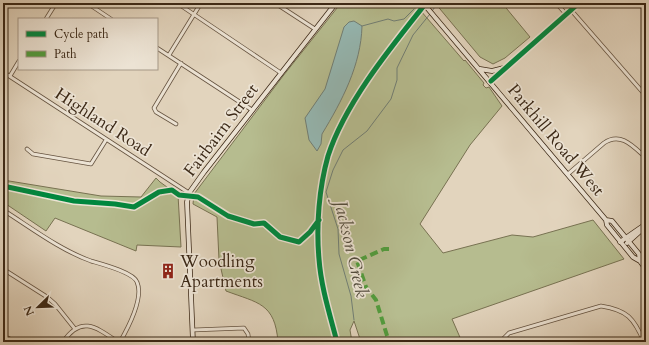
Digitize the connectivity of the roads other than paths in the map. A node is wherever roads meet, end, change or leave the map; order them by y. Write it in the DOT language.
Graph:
graph roads {
  1 [pos="56,3"];
  2 [pos="87,3"];
  3 [pos="177,3"];
  4 [pos="201,3"];
  5 [pos="275,3"];
  6 [pos="336,3"];
  7 [pos="424,3"];
  8 [pos="556,3"];
  9 [pos="579,3"];
  10 [pos="571,10"];
  11 [pos="194,14"];
  12 [pos="566,14"];
  13 [pos="47,18"];
  14 [pos="110,18"];
  15 [pos="316,29"];
  16 [pos="158,49"];
  17 [pos="169,55"];
  18 [pos="181,63"];
  19 [pos="18,64"];
  20 [pos="507,67"];
  21 [pos="480,70"];
  22 [pos="3,72"];
  23 [pos="281,73"];
  24 [pos="10,76"];
  25 [pos="491,81"];
  26 [pos="646,96"];
  27 [pos="252,110"];
  28 [pos="176,124"];
  29 [pos="106,140"];
  30 [pos="27,149"];
  31 [pos="644,156"];
  32 [pos="568,174"];
  33 [pos="189,193"];
  34 [pos="3,210"];
  35 [pos="606,220"];
  36 [pos="646,225"];
  37 [pos="625,238"];
  38 [pos="620,242"];
  39 [pos="628,242"];
  40 [pos="624,246"];
  41 [pos="640,261"];
  42 [pos="3,269"];
  43 [pos="646,269"];
  44 [pos="75,329"];
  45 [pos="193,330"];
  46 [pos="3,341"];
  47 [pos="15,342"];
  48 [pos="63,342"];
  49 [pos="119,342"];
  50 [pos="193,342"];
  51 [pos="249,342"];
  52 [pos="502,342"];
  53 [pos="644,342"];
  1 -- 13 [label="street"];
  2 -- 14 [label="street"];
  3 -- 11 [label="street"];
  4 -- 11 [label="street"];
  5 -- 15 [label="street"];
  6 -- 15 [label="main road, Fairbairn Street"];
  7 -- 21 [label="main road, Parkhill Road West"];
  8 -- 12 [label="street"];
  9 -- 10 [label="main road"];
  10 -- 12 [label="main road"];
  10 -- 26 [label="street"];
  11 -- 17 [label="street"];
  11 -- 23 [label="street"];
  12 -- 20 [label="main road"];
  15 -- 23 [label="main road, Fairbairn Street"];
  16 -- 17 [label="street"];
  17 -- 18 [label="street"];
  18 -- 27 [label="street"];
  18 -- 28 [label="street"];
  19 -- 24 [label="street"];
  20 -- 21 [label="main road"];
  20 -- 25 [label="main road"];
  21 -- 25 [label="main road, Parkhill Road West"];
  22 -- 24 [label="street, Highland Road"];
  23 -- 27 [label="main road, Fairbairn Street"];
  24 -- 29 [label="street, Highland Road"];
  25 -- 32 [label="main road, Parkhill Road West"];
  27 -- 33 [label="main road, Fairbairn Street"];
  29 -- 30 [label="street"];
  29 -- 33 [label="street, Highland Road"];
  31 -- 32 [label="street"];
  32 -- 35 [label="main road, Parkhill Road West"];
  33 -- 45 [label="main road, Fairbairn Street"];
  34 -- 49 [label="street"];
  35 -- 37 [label="main road, Parkhill Road West"];
  35 -- 38 [label="main road, Parkhill Road West"];
  36 -- 37 [label="main road"];
  36 -- 39 [label="main road"];
  37 -- 38 [label="main road"];
  37 -- 39 [label="main road, Parkhill Road West"];
  38 -- 40 [label="main road, Parkhill Road West"];
  39 -- 40 [label="main road"];
  39 -- 41 [label="main road, Parkhill Road West"];
  40 -- 41 [label="main road, Parkhill Road West"];
  41 -- 43 [label="main road, Parkhill Road West"];
  42 -- 44 [label="street"];
  44 -- 48 [label="street"];
  44 -- 49 [label="street"];
  45 -- 50 [label="main road, Fairbairn Street"];
  45 -- 51 [label="street"];
  46 -- 47 [label="street"];
  52 -- 53 [label="street"];
}
